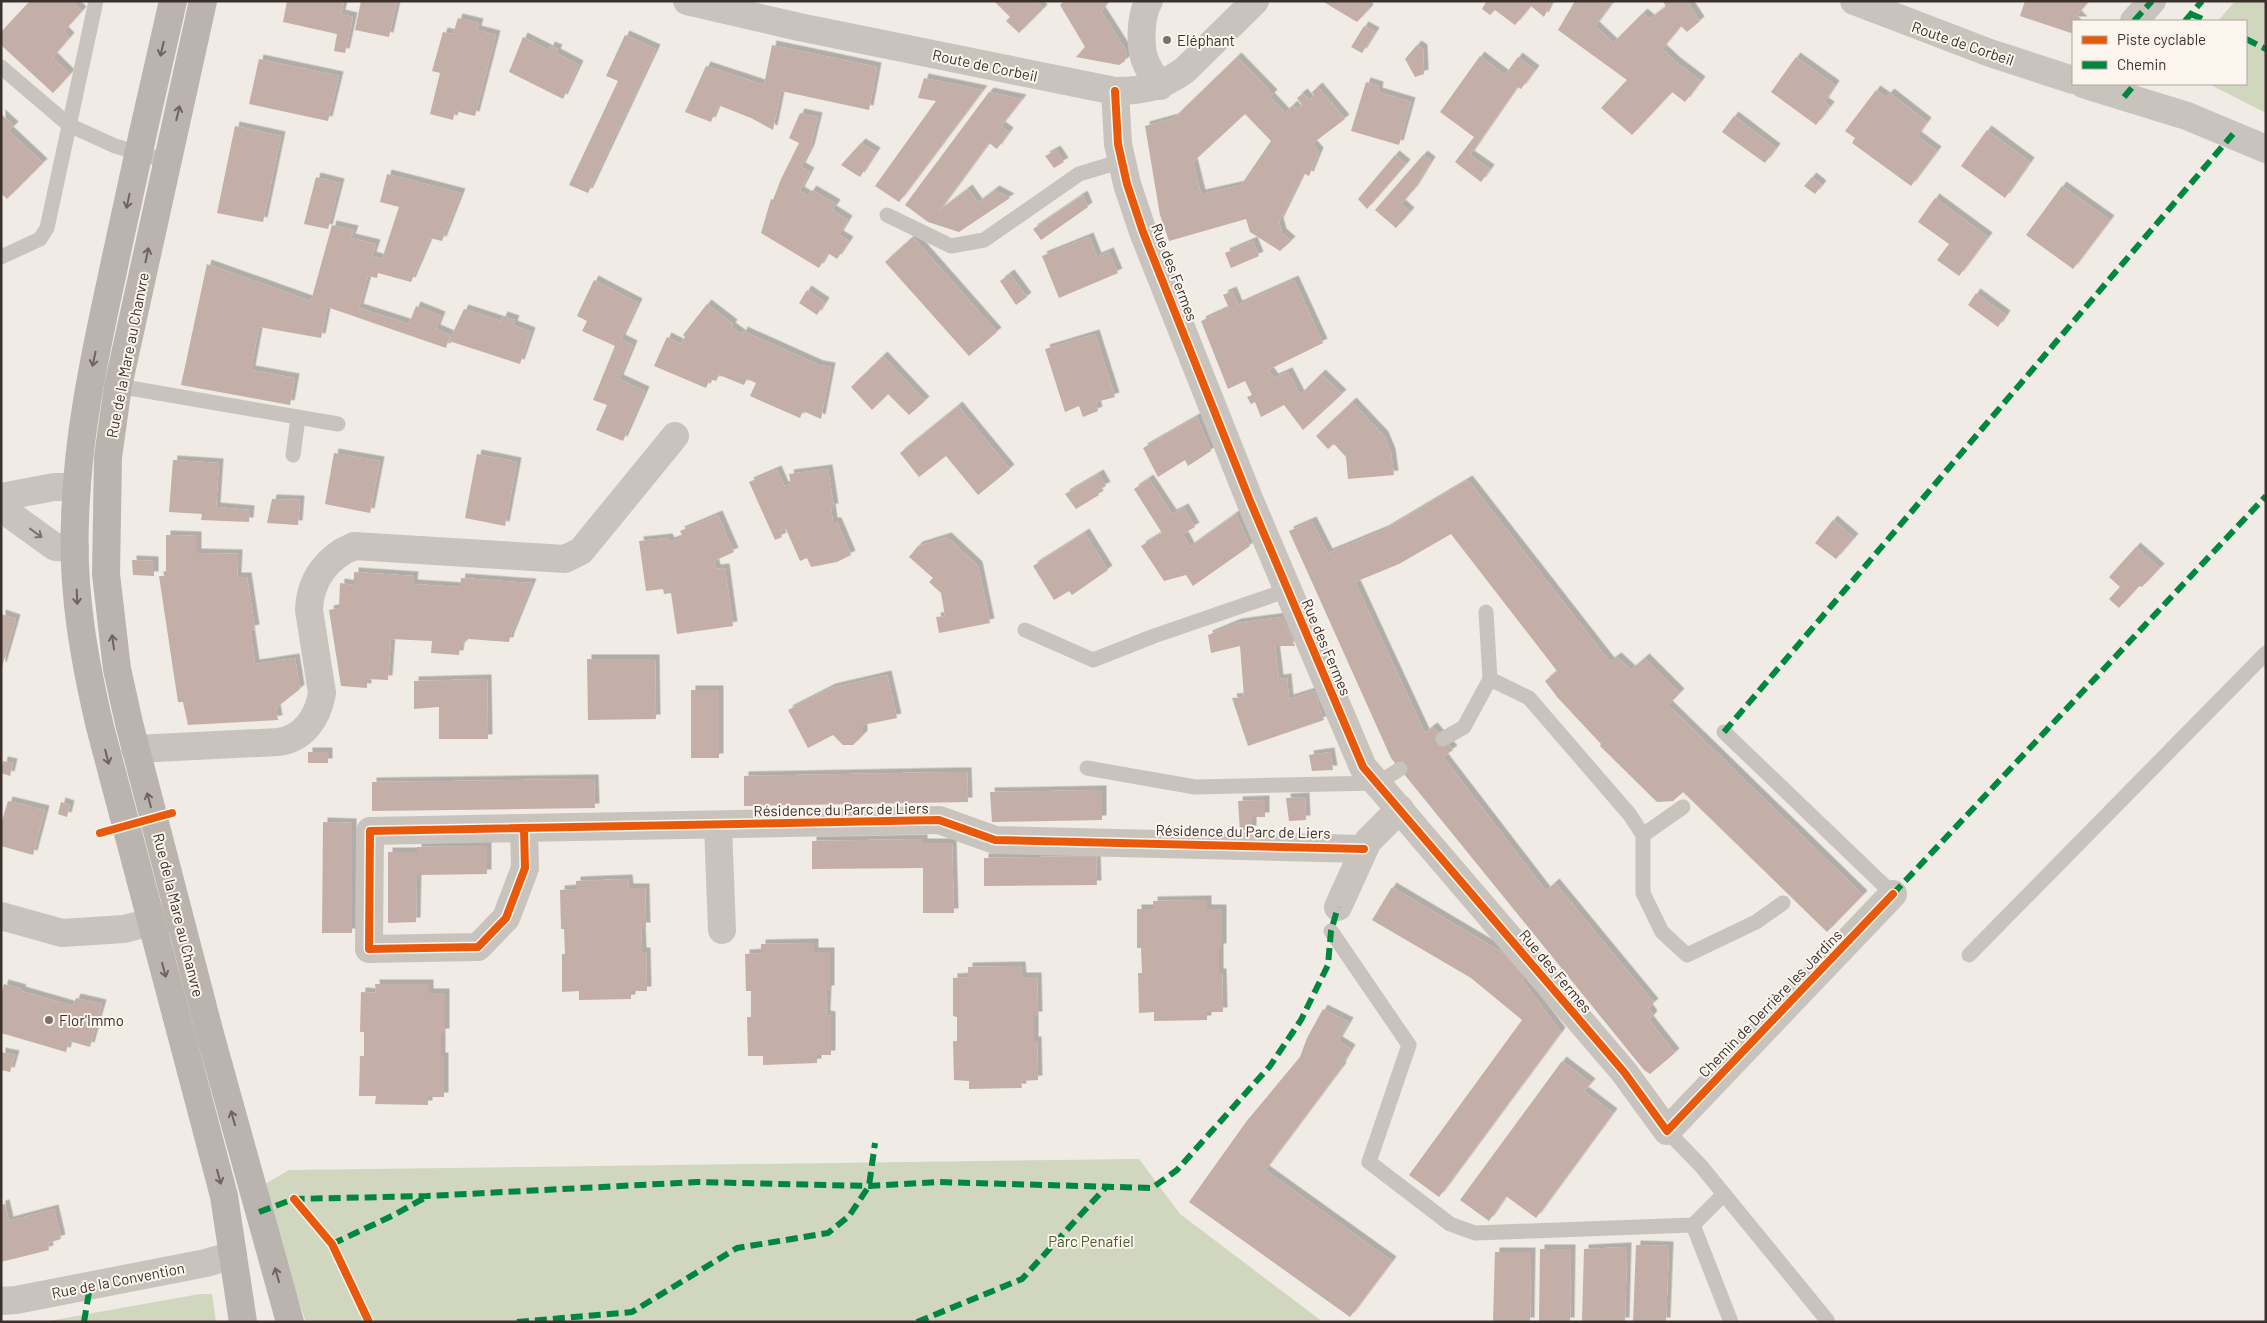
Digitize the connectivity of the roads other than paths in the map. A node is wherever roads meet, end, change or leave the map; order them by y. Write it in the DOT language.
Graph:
graph roads {
  1 [pos="96,1"];
  2 [pos="173,1"];
  3 [pos="203,1"];
  4 [pos="686,1"];
  5 [pos="1149,1"];
  6 [pos="1256,1"];
  7 [pos="1854,1"];
  8 [pos="2152,1"];
  9 [pos="2135,20"];
  10 [pos="1,67"];
  11 [pos="2072,80"];
  12 [pos="2086,85"];
  13 [pos="1160,86"];
  14 [pos="1115,91"];
  15 [pos="69,125"];
  16 [pos="2266,148"];
  17 [pos="138,153"];
  18 [pos="167,161"];
  19 [pos="1122,161"];
  20 [pos="887,214"];
  21 [pos="1,257"];
  22 [pos="118,386"];
  23 [pos="298,418"];
  24 [pos="338,424"];
  25 [pos="675,436"];
  26 [pos="293,455"];
  27 [pos="108,457"];
  28 [pos="84,490"];
  29 [pos="1,497"];
  30 [pos="1,508"];
  31 [pos="83,549"];
  32 [pos="1288,590"];
  33 [pos="108,610"];
  34 [pos="1486,612"];
  35 [pos="1025,630"];
  36 [pos="2266,652"];
  37 [pos="1490,679"];
  38 [pos="1724,732"];
  39 [pos="1443,739"];
  40 [pos="135,749"];
  41 [pos="1087,768"];
  42 [pos="1389,776"];
  43 [pos="1683,807"];
  44 [pos="1400,809"];
  45 [pos="718,826"];
  46 [pos="524,829"];
  47 [pos="1643,835"];
  48 [pos="1364,849"];
  49 [pos="1892,894"];
  50 [pos="1783,903"];
  51 [pos="179,915"];
  52 [pos="1,916"];
  53 [pos="1334,919"];
  54 [pos="151,922"];
  55 [pos="722,930"];
  56 [pos="1969,955"];
  57 [pos="1668,1131"];
  58 [pos="1724,1194"];
  59 [pos="1693,1224"];
  60 [pos="233,1254"];
  61 [pos="1,1302"];
  62 [pos="243,1322"];
  63 [pos="290,1322"];
  64 [pos="1731,1322"];
  65 [pos="1826,1322"];
  1 -- 15 [label="lane"];
  2 -- 17 [label="main road, Rue de la Mare au Chanvre, one-way"];
  18 -- 3 [label="main road, Rue de la Mare au Chanvre, one-way"];
  4 -- 14 [label="street, Route de Corbeil"];
  5 -- 13 [label="street"];
  6 -- 13 [label="street, Route de Corbeil"];
  7 -- 11 [label="street, Route de Corbeil"];
  8 -- 9 [label="street"];
  10 -- 15 [label="lane"];
  12 -- 16 [label="street"];
  13 -- 14 [label="street, Route de Corbeil"];
  14 -- 19 [label="street, Rue des Fermes"];
  15 -- 17 [label="lane"];
  15 -- 21 [label="lane"];
  17 -- 18 [label="lane"];
  17 -- 28 [label="main road, Rue de la Mare au Chanvre, one-way"];
  22 -- 18 [label="main road, Rue de la Mare au Chanvre, one-way"];
  19 -- 20 [label="lane"];
  19 -- 32 [label="street, Rue des Fermes"];
  22 -- 23 [label="lane"];
  22 -- 27 [label="main road, Rue de la Mare au Chanvre"];
  23 -- 24 [label="lane"];
  23 -- 26 [label="lane"];
  25 -- 40 [label="street"];
  27 -- 28 [label="main road"];
  27 -- 33 [label="main road, Rue de la Mare au Chanvre"];
  28 -- 29 [label="street"];
  28 -- 31 [label="main road, Rue de la Mare au Chanvre"];
  30 -- 31 [label="street, one-way"];
  31 -- 33 [label="main road"];
  31 -- 54 [label="main road, Rue de la Mare au Chanvre, one-way"];
  32 -- 35 [label="lane"];
  32 -- 42 [label="street, Rue des Fermes"];
  40 -- 33 [label="main road, Rue de la Mare au Chanvre, one-way"];
  34 -- 37 [label="lane"];
  36 -- 56 [label="lane"];
  37 -- 39 [label="lane"];
  37 -- 47 [label="lane"];
  38 -- 49 [label="lane"];
  51 -- 40 [label="main road, Rue de la Mare au Chanvre, one-way"];
  41 -- 42 [label="lane"];
  42 -- 44 [label="street, Rue des Fermes"];
  43 -- 47 [label="lane"];
  44 -- 48 [label="street"];
  44 -- 57 [label="street, Rue des Fermes"];
  45 -- 46 [label="street, Résidence du Parc de Liers"];
  45 -- 48 [label="street, Résidence du Parc de Liers"];
  45 -- 55 [label="street"];
  46 -- 46 [label="street, Résidence du Parc de Liers"];
  47 -- 50 [label="lane"];
  48 -- 53 [label="street"];
  49 -- 57 [label="street, Chemin de Derrière les Jardins"];
  51 -- 54 [label="street"];
  63 -- 51 [label="main road, Rue de la Mare au Chanvre, one-way"];
  52 -- 54 [label="street"];
  53 -- 59 [label="lane"];
  54 -- 60 [label="main road, Rue de la Mare au Chanvre, one-way"];
  57 -- 58 [label="lane"];
  58 -- 59 [label="lane"];
  58 -- 65 [label="lane"];
  59 -- 64 [label="lane"];
  60 -- 61 [label="street, Rue de la Convention"];
  60 -- 62 [label="main road, Rue de la Mare au Chanvre"];
}
